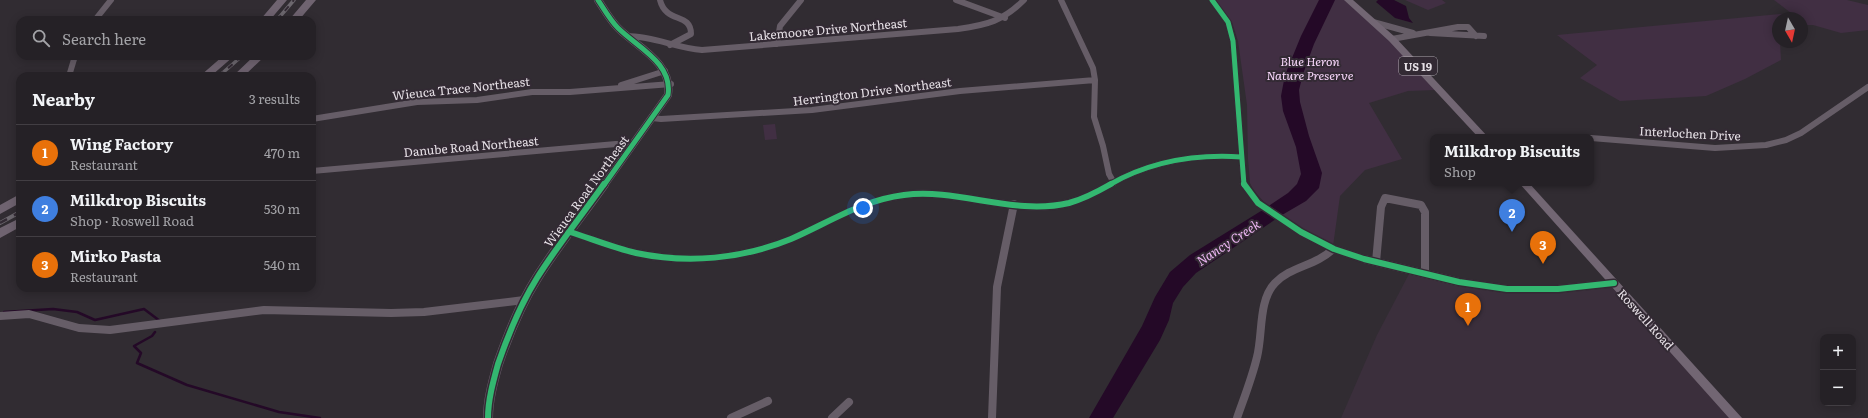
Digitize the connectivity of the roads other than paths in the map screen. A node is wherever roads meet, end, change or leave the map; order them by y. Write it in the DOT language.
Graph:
graph roads {
  1 [pos="111,0"];
  2 [pos="282,0"];
  3 [pos="311,0"];
  4 [pos="598,0"];
  5 [pos="660,0"];
  6 [pos="801,0"];
  7 [pos="956,0"];
  8 [pos="1024,0"];
  9 [pos="1061,0"];
  10 [pos="1212,0"];
  11 [pos="1348,0"];
  12 [pos="98,16"];
  13 [pos="268,16"];
  14 [pos="297,16"];
  15 [pos="1005,18"];
  16 [pos="1373,22"];
  17 [pos="1421,33"];
  18 [pos="627,36"];
  19 [pos="1476,36"];
  20 [pos="1484,36"];
  21 [pos="1392,39"];
  22 [pos="777,44"];
  23 [pos="670,45"];
  24 [pos="74,60"];
  25 [pos="224,60"];
  26 [pos="256,60"];
  27 [pos="665,71"];
  28 [pos="70,72"];
  29 [pos="210,72"];
  30 [pos="242,72"];
  31 [pos="1095,80"];
  32 [pos="671,84"];
  33 [pos="1868,87"];
  34 [pos="613,88"];
  35 [pos="316,118"];
  36 [pos="652,118"];
  37 [pos="1480,134"];
  38 [pos="1594,138"];
  39 [pos="633,145"];
  40 [pos="1241,157"];
  41 [pos="316,171"];
  42 [pos="1114,183"];
  43 [pos="1527,186"];
  44 [pos="16,200"];
  45 [pos="1014,204"];
  46 [pos="0,210"];
  47 [pos="16,224"];
  48 [pos="570,232"];
  49 [pos="0,234"];
  50 [pos="1333,249"];
  51 [pos="1376,262"];
  52 [pos="1425,274"];
  53 [pos="1614,283"];
  54 [pos="524,300"];
  55 [pos="0,316"];
  56 [pos="768,401"];
  57 [pos="850,402"];
  58 [pos="488,418"];
  59 [pos="731,418"];
  60 [pos="832,418"];
  61 [pos="992,418"];
  62 [pos="1237,418"];
  63 [pos="1736,418"];
  1 -- 12 [label="street"];
  2 -- 13 [label="highway"];
  3 -- 14 [label="highway"];
  4 -- 18 [label="street"];
  5 -- 23 [label="street"];
  6 -- 22 [label="street"];
  7 -- 15 [label="street"];
  8 -- 15 [label="street, Lakemoore Drive Northeast"];
  9 -- 31 [label="street"];
  10 -- 40 [label="street"];
  11 -- 16 [label="main road, US 19"];
  15 -- 22 [label="street, Lakemoore Drive Northeast"];
  16 -- 17 [label="street"];
  16 -- 21 [label="main road, US 19"];
  17 -- 19 [label="street"];
  17 -- 19 [label="street"];
  17 -- 21 [label="street"];
  18 -- 23 [label="street, Lakemoore Drive Northeast"];
  18 -- 27 [label="street"];
  19 -- 20 [label="street"];
  21 -- 37 [label="main road, US 19"];
  22 -- 23 [label="street, Lakemoore Drive Northeast"];
  24 -- 28 [label="street"];
  25 -- 29 [label="highway"];
  26 -- 30 [label="highway"];
  27 -- 32 [label="street"];
  27 -- 34 [label="street, Wieuca Trace Northeast"];
  31 -- 36 [label="street, Herrington Drive Northeast"];
  31 -- 42 [label="street"];
  32 -- 34 [label="street, Wieuca Trace Northeast"];
  32 -- 36 [label="street, Wieuca Road Northeast"];
  33 -- 38 [label="street, Interlochen Drive"];
  34 -- 35 [label="street, Wieuca Trace Northeast"];
  36 -- 39 [label="street, Wieuca Road Northeast"];
  39 -- 41 [label="street, Danube Road Northeast"];
  39 -- 48 [label="street, Wieuca Road Northeast"];
  40 -- 42 [label="street"];
  40 -- 50 [label="street"];
  42 -- 45 [label="street"];
  43 -- 53 [label="main road, Roswell Road"];
  44 -- 46 [label="highway"];
  45 -- 48 [label="street"];
  45 -- 61 [label="street"];
  47 -- 49 [label="highway"];
  48 -- 54 [label="street, Wieuca Road Northeast"];
  50 -- 51 [label="street"];
  50 -- 62 [label="street"];
  51 -- 52 [label="street"];
  51 -- 52 [label="street"];
  52 -- 53 [label="street"];
  53 -- 63 [label="main road, Roswell Road"];
  54 -- 55 [label="street"];
  54 -- 58 [label="street, Wieuca Road Northeast"];
  56 -- 59 [label="street"];
  57 -- 60 [label="street"];
}
